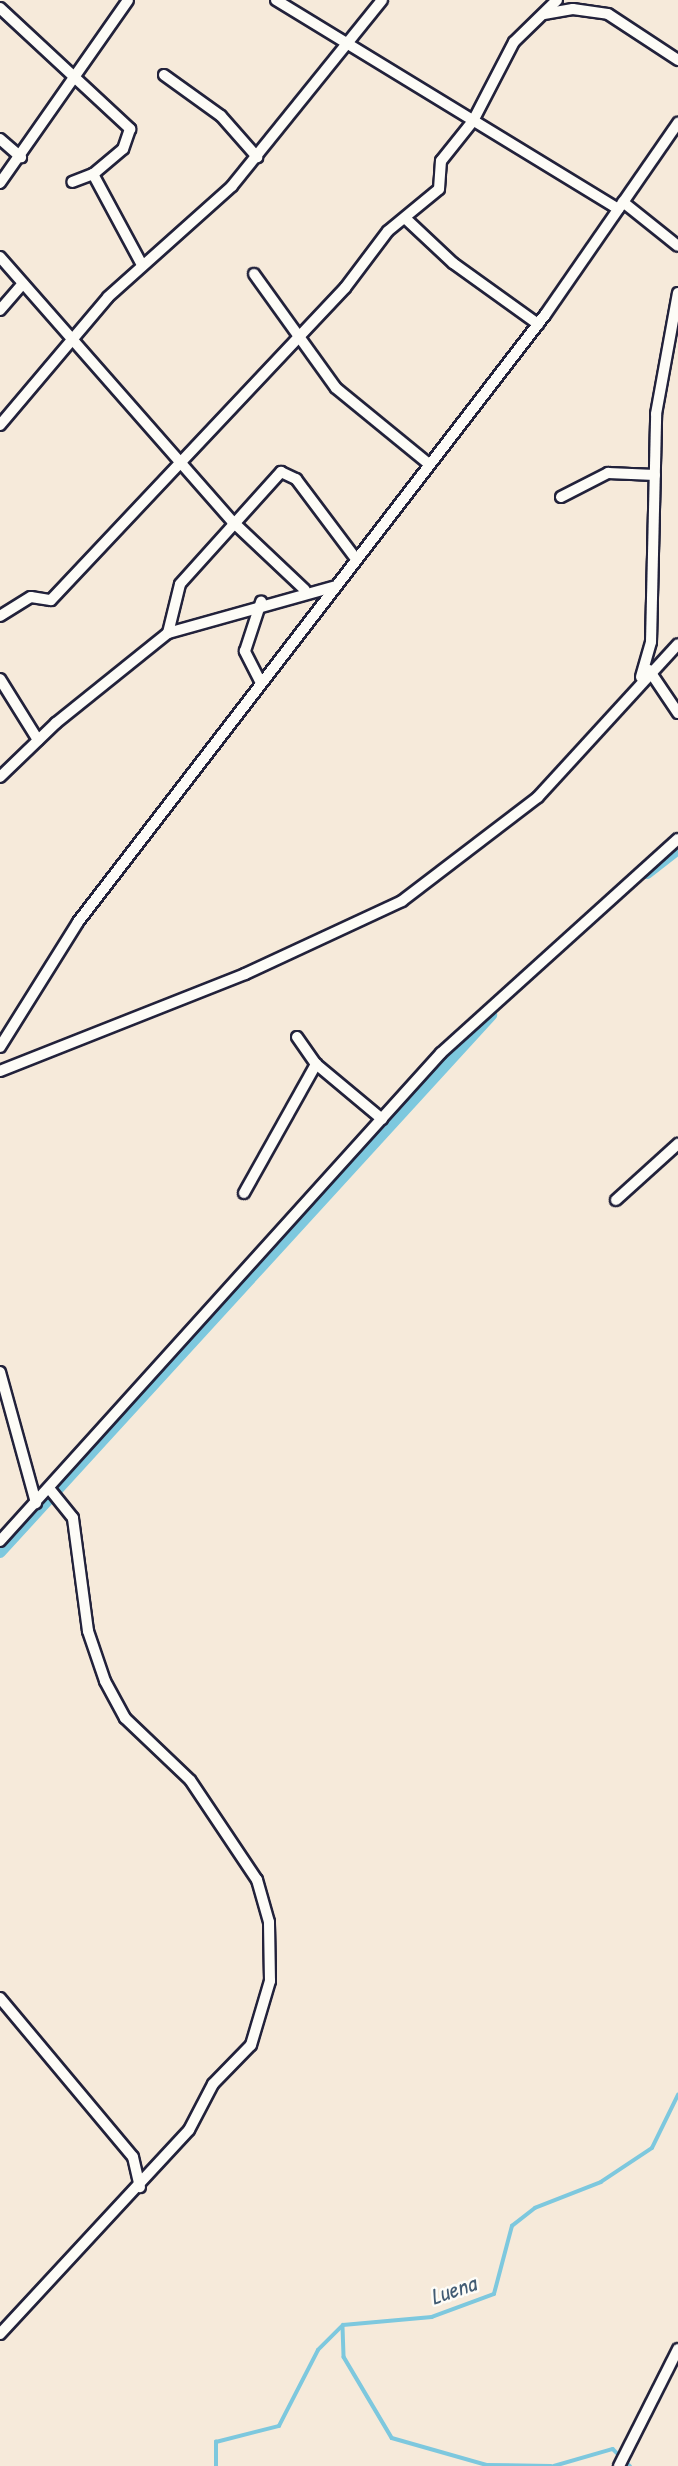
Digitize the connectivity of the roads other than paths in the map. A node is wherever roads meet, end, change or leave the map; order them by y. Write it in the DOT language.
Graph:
graph roads {
  1 [pos="128,0"];
  2 [pos="276,0"];
  3 [pos="382,0"];
  4 [pos="557,0"];
  5 [pos="0,8"];
  6 [pos="541,15"];
  7 [pos="346,43"];
  8 [pos="678,60"];
  9 [pos="164,75"];
  10 [pos="80,76"];
  11 [pos="473,121"];
  12 [pos="678,123"];
  13 [pos="0,139"];
  14 [pos="21,157"];
  15 [pos="257,157"];
  16 [pos="93,174"];
  17 [pos="72,182"];
  18 [pos="0,183"];
  19 [pos="621,205"];
  20 [pos="405,218"];
  21 [pos="678,246"];
  22 [pos="0,257"];
  23 [pos="142,265"];
  24 [pos="254,274"];
  25 [pos="23,284"];
  26 [pos="678,293"];
  27 [pos="0,310"];
  28 [pos="538,324"];
  29 [pos="295,338"];
  30 [pos="76,342"];
  31 [pos="0,425"];
  32 [pos="181,461"];
  33 [pos="429,464"];
  34 [pos="655,475"];
  35 [pos="561,497"];
  36 [pos="232,521"];
  37 [pos="356,559"];
  38 [pos="337,586"];
  39 [pos="305,590"];
  40 [pos="261,602"];
  41 [pos="0,616"];
  42 [pos="169,633"];
  43 [pos="678,644"];
  44 [pos="649,670"];
  45 [pos="0,679"];
  46 [pos="640,680"];
  47 [pos="261,683"];
  48 [pos="678,713"];
  49 [pos="38,740"];
  50 [pos="0,777"];
  51 [pos="678,839"];
  52 [pos="297,1037"];
  53 [pos="2,1039"];
  54 [pos="316,1064"];
  55 [pos="0,1071"];
  56 [pos="382,1119"];
  57 [pos="678,1144"];
  58 [pos="244,1193"];
  59 [pos="615,1200"];
  60 [pos="0,1371"];
  61 [pos="49,1488"];
  62 [pos="36,1503"];
  63 [pos="0,1541"];
  64 [pos="0,1998"];
  65 [pos="140,2186"];
  66 [pos="0,2334"];
  67 [pos="678,2349"];
  68 [pos="619,2466"];
  1 -- 10 [label="street"];
  2 -- 7 [label="street"];
  3 -- 7 [label="street"];
  4 -- 6 [label="street"];
  5 -- 10 [label="street"];
  6 -- 8 [label="street"];
  6 -- 11 [label="street"];
  7 -- 11 [label="street"];
  7 -- 15 [label="street"];
  9 -- 15 [label="street"];
  10 -- 14 [label="street"];
  10 -- 16 [label="street"];
  11 -- 19 [label="street"];
  11 -- 20 [label="street"];
  12 -- 19 [label="street"];
  13 -- 14 [label="street"];
  14 -- 18 [label="street"];
  15 -- 23 [label="street"];
  16 -- 17 [label="street"];
  16 -- 23 [label="street"];
  19 -- 21 [label="street"];
  19 -- 28 [label="street"];
  20 -- 28 [label="street"];
  20 -- 29 [label="street"];
  22 -- 25 [label="street"];
  23 -- 30 [label="street"];
  24 -- 29 [label="street"];
  25 -- 27 [label="street"];
  25 -- 30 [label="street"];
  26 -- 34 [label="street"];
  28 -- 33 [label="street"];
  29 -- 32 [label="street"];
  29 -- 33 [label="street"];
  30 -- 31 [label="street"];
  30 -- 32 [label="street"];
  32 -- 36 [label="street"];
  32 -- 41 [label="street"];
  33 -- 37 [label="street"];
  34 -- 35 [label="street"];
  34 -- 46 [label="street"];
  36 -- 37 [label="street"];
  36 -- 39 [label="street"];
  36 -- 42 [label="street"];
  37 -- 38 [label="street"];
  38 -- 39 [label="street"];
  38 -- 47 [label="street"];
  39 -- 40 [label="street"];
  40 -- 42 [label="street"];
  40 -- 47 [label="street"];
  42 -- 49 [label="street"];
  43 -- 44 [label="street"];
  44 -- 46 [label="street"];
  44 -- 48 [label="street"];
  45 -- 49 [label="street"];
  46 -- 55 [label="street"];
  47 -- 53 [label="street"];
  49 -- 50 [label="street"];
  51 -- 56 [label="street"];
  52 -- 54 [label="street"];
  54 -- 56 [label="street"];
  54 -- 58 [label="street"];
  56 -- 61 [label="street"];
  57 -- 59 [label="street"];
  60 -- 62 [label="street"];
  61 -- 62 [label="street"];
  61 -- 65 [label="street"];
  62 -- 63 [label="street"];
  64 -- 65 [label="street"];
  65 -- 66 [label="street"];
  67 -- 68 [label="street"];
}
